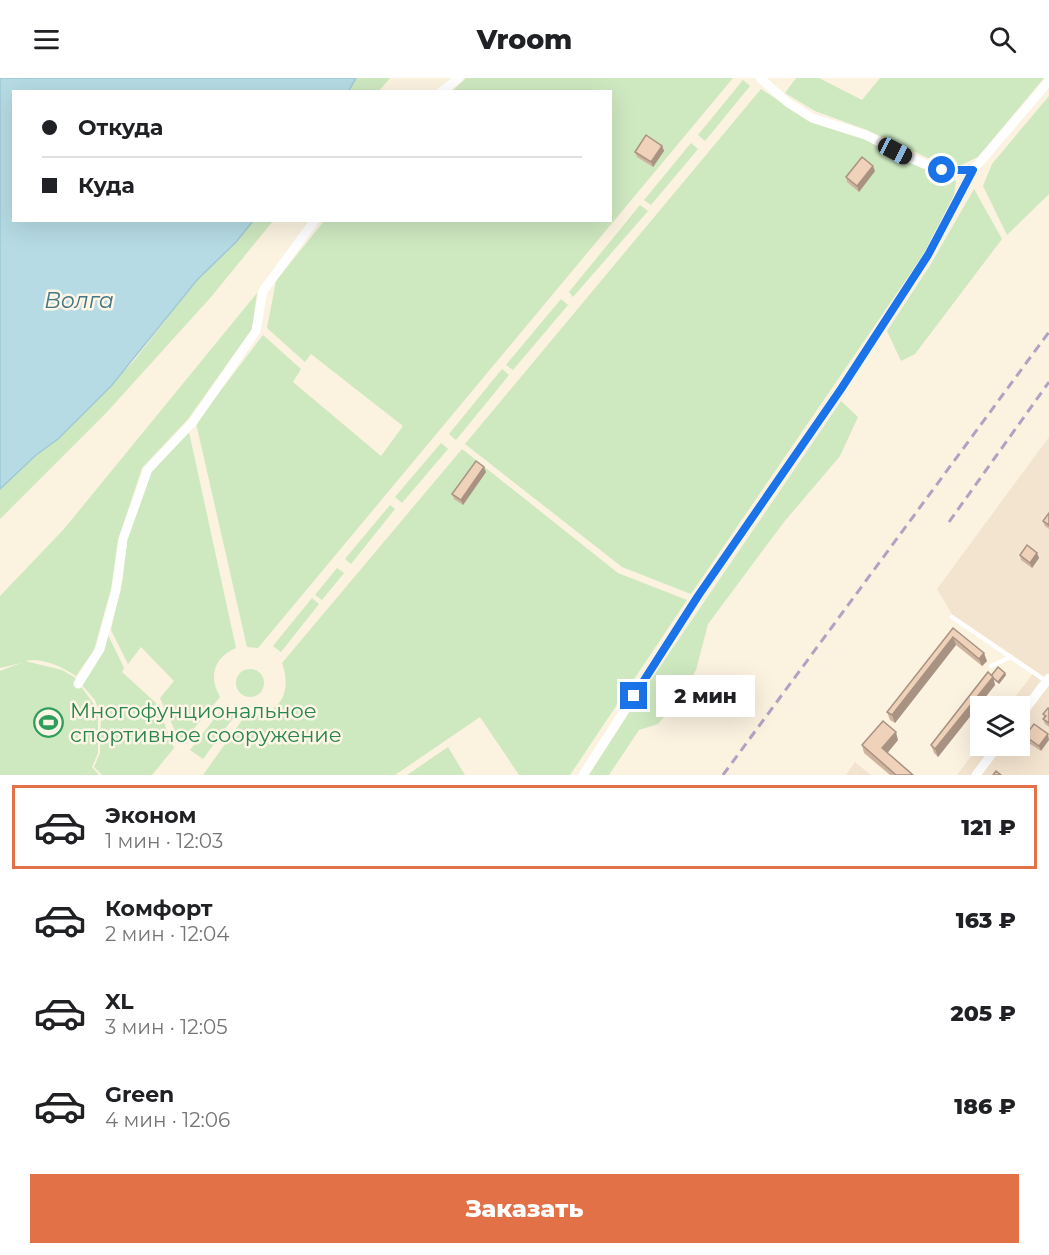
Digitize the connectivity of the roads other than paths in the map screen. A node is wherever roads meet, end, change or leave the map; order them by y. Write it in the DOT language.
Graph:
graph roads {
  1 [pos="459,78"];
  2 [pos="760,78"];
  3 [pos="1049,81"];
  4 [pos="444,90"];
  5 [pos="973,170"];
  6 [pos="314,222"];
  7 [pos="952,617"];
  8 [pos="1011,657"];
  9 [pos="991,666"];
  10 [pos="1048,680"];
  11 [pos="78,684"];
  12 [pos="1030,703"];
  13 [pos="990,756"];
  14 [pos="582,775"];
  15 [pos="976,775"];
  1 -- 4 [label="street"];
  2 -- 5 [label="street"];
  3 -- 5 [label="street"];
  5 -- 14 [label="street"];
  6 -- 11 [label="street"];
  7 -- 8 [label="lane"];
  8 -- 9 [label="lane"];
  8 -- 10 [label="lane"];
  10 -- 12 [label="street"];
  13 -- 15 [label="street"];
}
